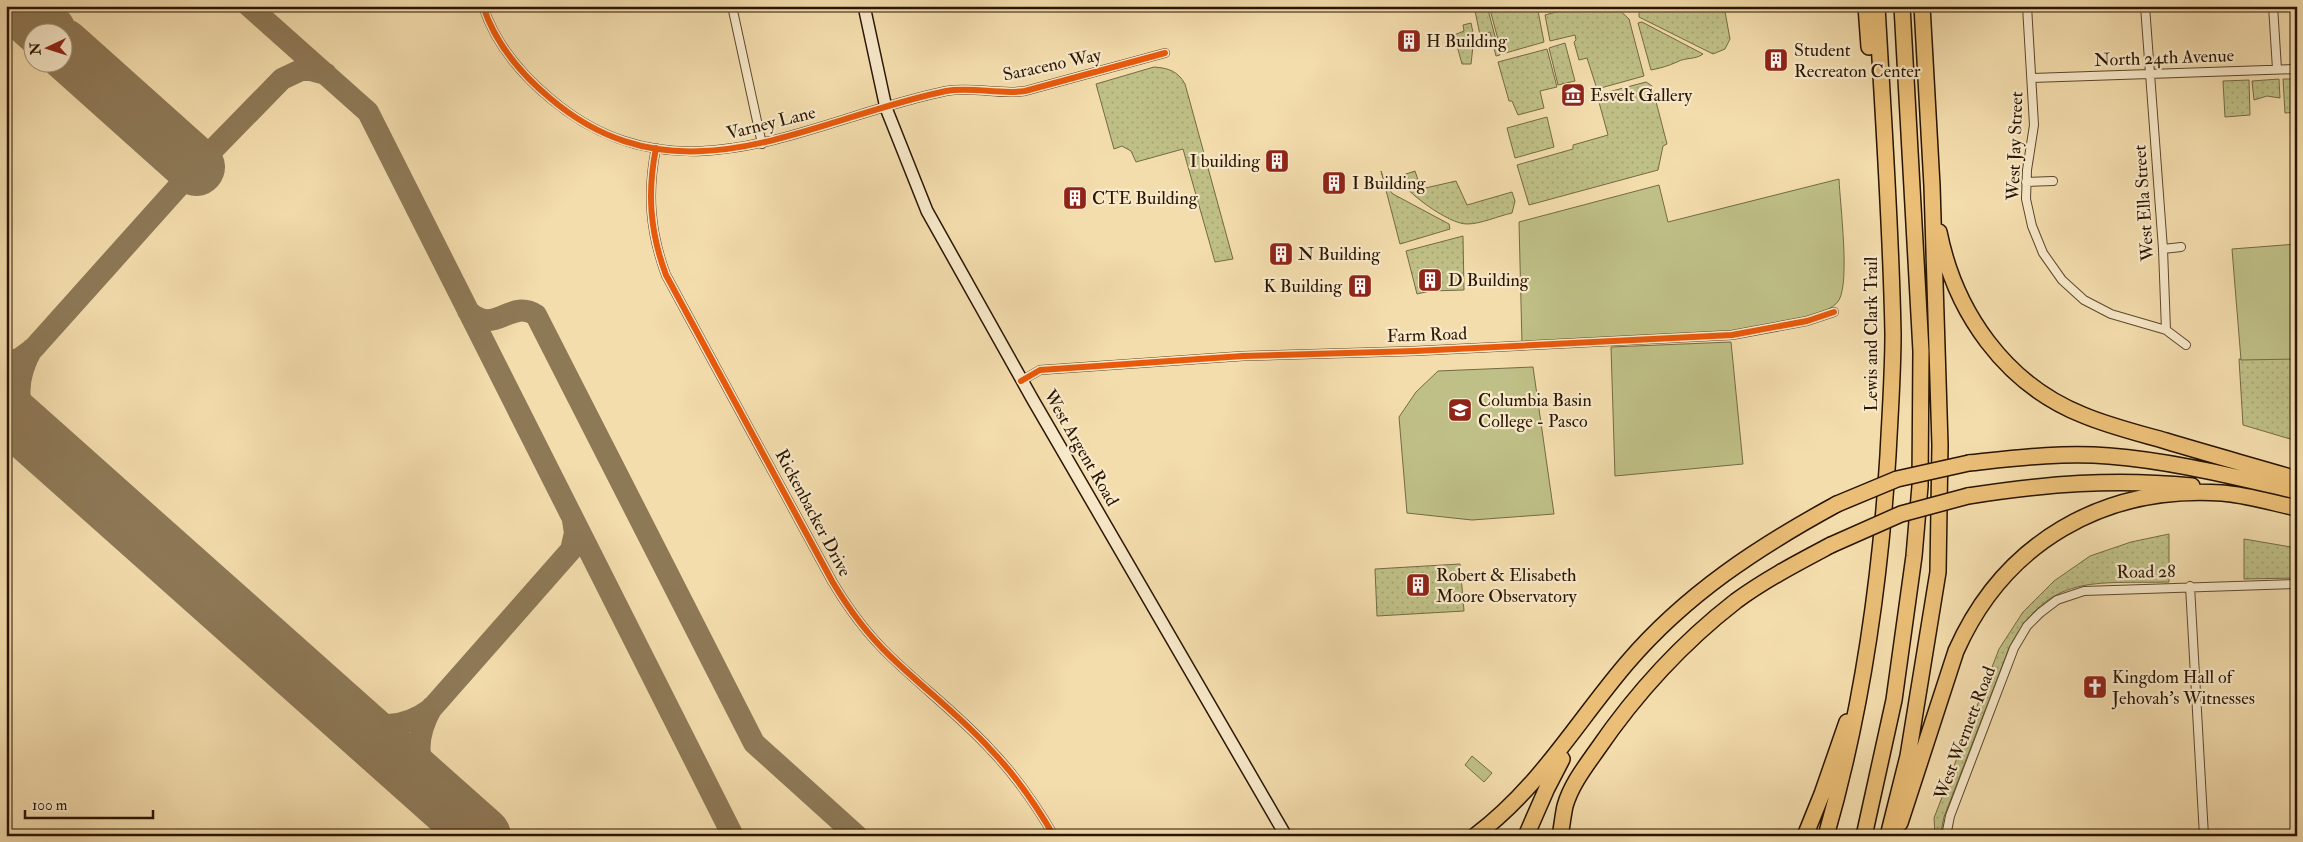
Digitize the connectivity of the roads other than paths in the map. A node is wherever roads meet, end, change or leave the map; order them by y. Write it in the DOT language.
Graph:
graph roads {
  1 [pos="483,6"];
  2 [pos="732,6"];
  3 [pos="864,6"];
  4 [pos="1866,6"];
  5 [pos="1877,6"];
  6 [pos="1902,6"];
  7 [pos="1922,6"];
  8 [pos="2027,6"];
  9 [pos="2145,6"];
  10 [pos="2273,6"];
  11 [pos="1165,53"];
  12 [pos="2277,69"];
  13 [pos="2297,69"];
  14 [pos="2150,74"];
  15 [pos="2032,78"];
  16 [pos="886,108"];
  17 [pos="762,144"];
  18 [pos="656,148"];
  19 [pos="2052,181"];
  20 [pos="2026,182"];
  21 [pos="1932,186"];
  22 [pos="2181,247"];
  23 [pos="1890,248"];
  24 [pos="2163,249"];
  25 [pos="1834,312"];
  26 [pos="2166,330"];
  27 [pos="2186,345"];
  28 [pos="1022,380"];
  29 [pos="2297,479"];
  30 [pos="2297,491"];
  31 [pos="2222,493"];
  32 [pos="2297,508"];
  33 [pos="2297,584"];
  34 [pos="2190,586"];
  35 [pos="2017,643"];
  36 [pos="1867,661"];
  37 [pos="1592,708"];
  38 [pos="1054,836"];
  39 [pos="1286,836"];
  40 [pos="1475,836"];
  41 [pos="1526,836"];
  42 [pos="1560,836"];
  43 [pos="1805,836"];
  44 [pos="1826,836"];
  45 [pos="1864,836"];
  46 [pos="1888,836"];
  47 [pos="1896,836"];
  48 [pos="1946,836"];
  49 [pos="2204,836"];
  1 -- 18 [label="street, Varney Lane"];
  2 -- 17 [label="street"];
  3 -- 16 [label="main road, West Argent Road"];
  4 -- 23 [label="highway"];
  5 -- 23 [label="highway, Lewis and Clark Trail"];
  6 -- 45 [label="highway"];
  7 -- 21 [label="highway"];
  8 -- 15 [label="street, West Jay Street"];
  9 -- 14 [label="street, West Ella Street"];
  10 -- 12 [label="street"];
  11 -- 16 [label="street, Saraceno Way"];
  12 -- 13 [label="street, North 24th Avenue"];
  12 -- 14 [label="street, North 24th Avenue"];
  14 -- 15 [label="street, North 24th Avenue"];
  14 -- 24 [label="street, West Ella Street"];
  15 -- 20 [label="street, West Jay Street"];
  16 -- 17 [label="street, Varney Lane"];
  16 -- 28 [label="main road, West Argent Road"];
  17 -- 18 [label="street, Varney Lane"];
  18 -- 38 [label="street, Rickenbacker Drive"];
  19 -- 20 [label="street"];
  20 -- 26 [label="street, West Jay Street"];
  21 -- 29 [label="highway"];
  21 -- 46 [label="highway"];
  22 -- 24 [label="street"];
  23 -- 36 [label="highway, Lewis and Clark Trail"];
  24 -- 26 [label="street, West Ella Street"];
  25 -- 28 [label="street, Farm Road"];
  26 -- 27 [label="street"];
  28 -- 39 [label="main road, West Argent Road"];
  30 -- 37 [label="highway, bridge"];
  31 -- 32 [label="highway"];
  31 -- 42 [label="highway, bridge"];
  31 -- 47 [label="highway"];
  33 -- 34 [label="street, Road 28"];
  34 -- 35 [label="street, Road 28"];
  34 -- 49 [label="street"];
  35 -- 48 [label="street, West Wernett Road"];
  36 -- 43 [label="highway"];
  36 -- 44 [label="highway"];
  37 -- 40 [label="highway"];
  37 -- 41 [label="highway"];
}
